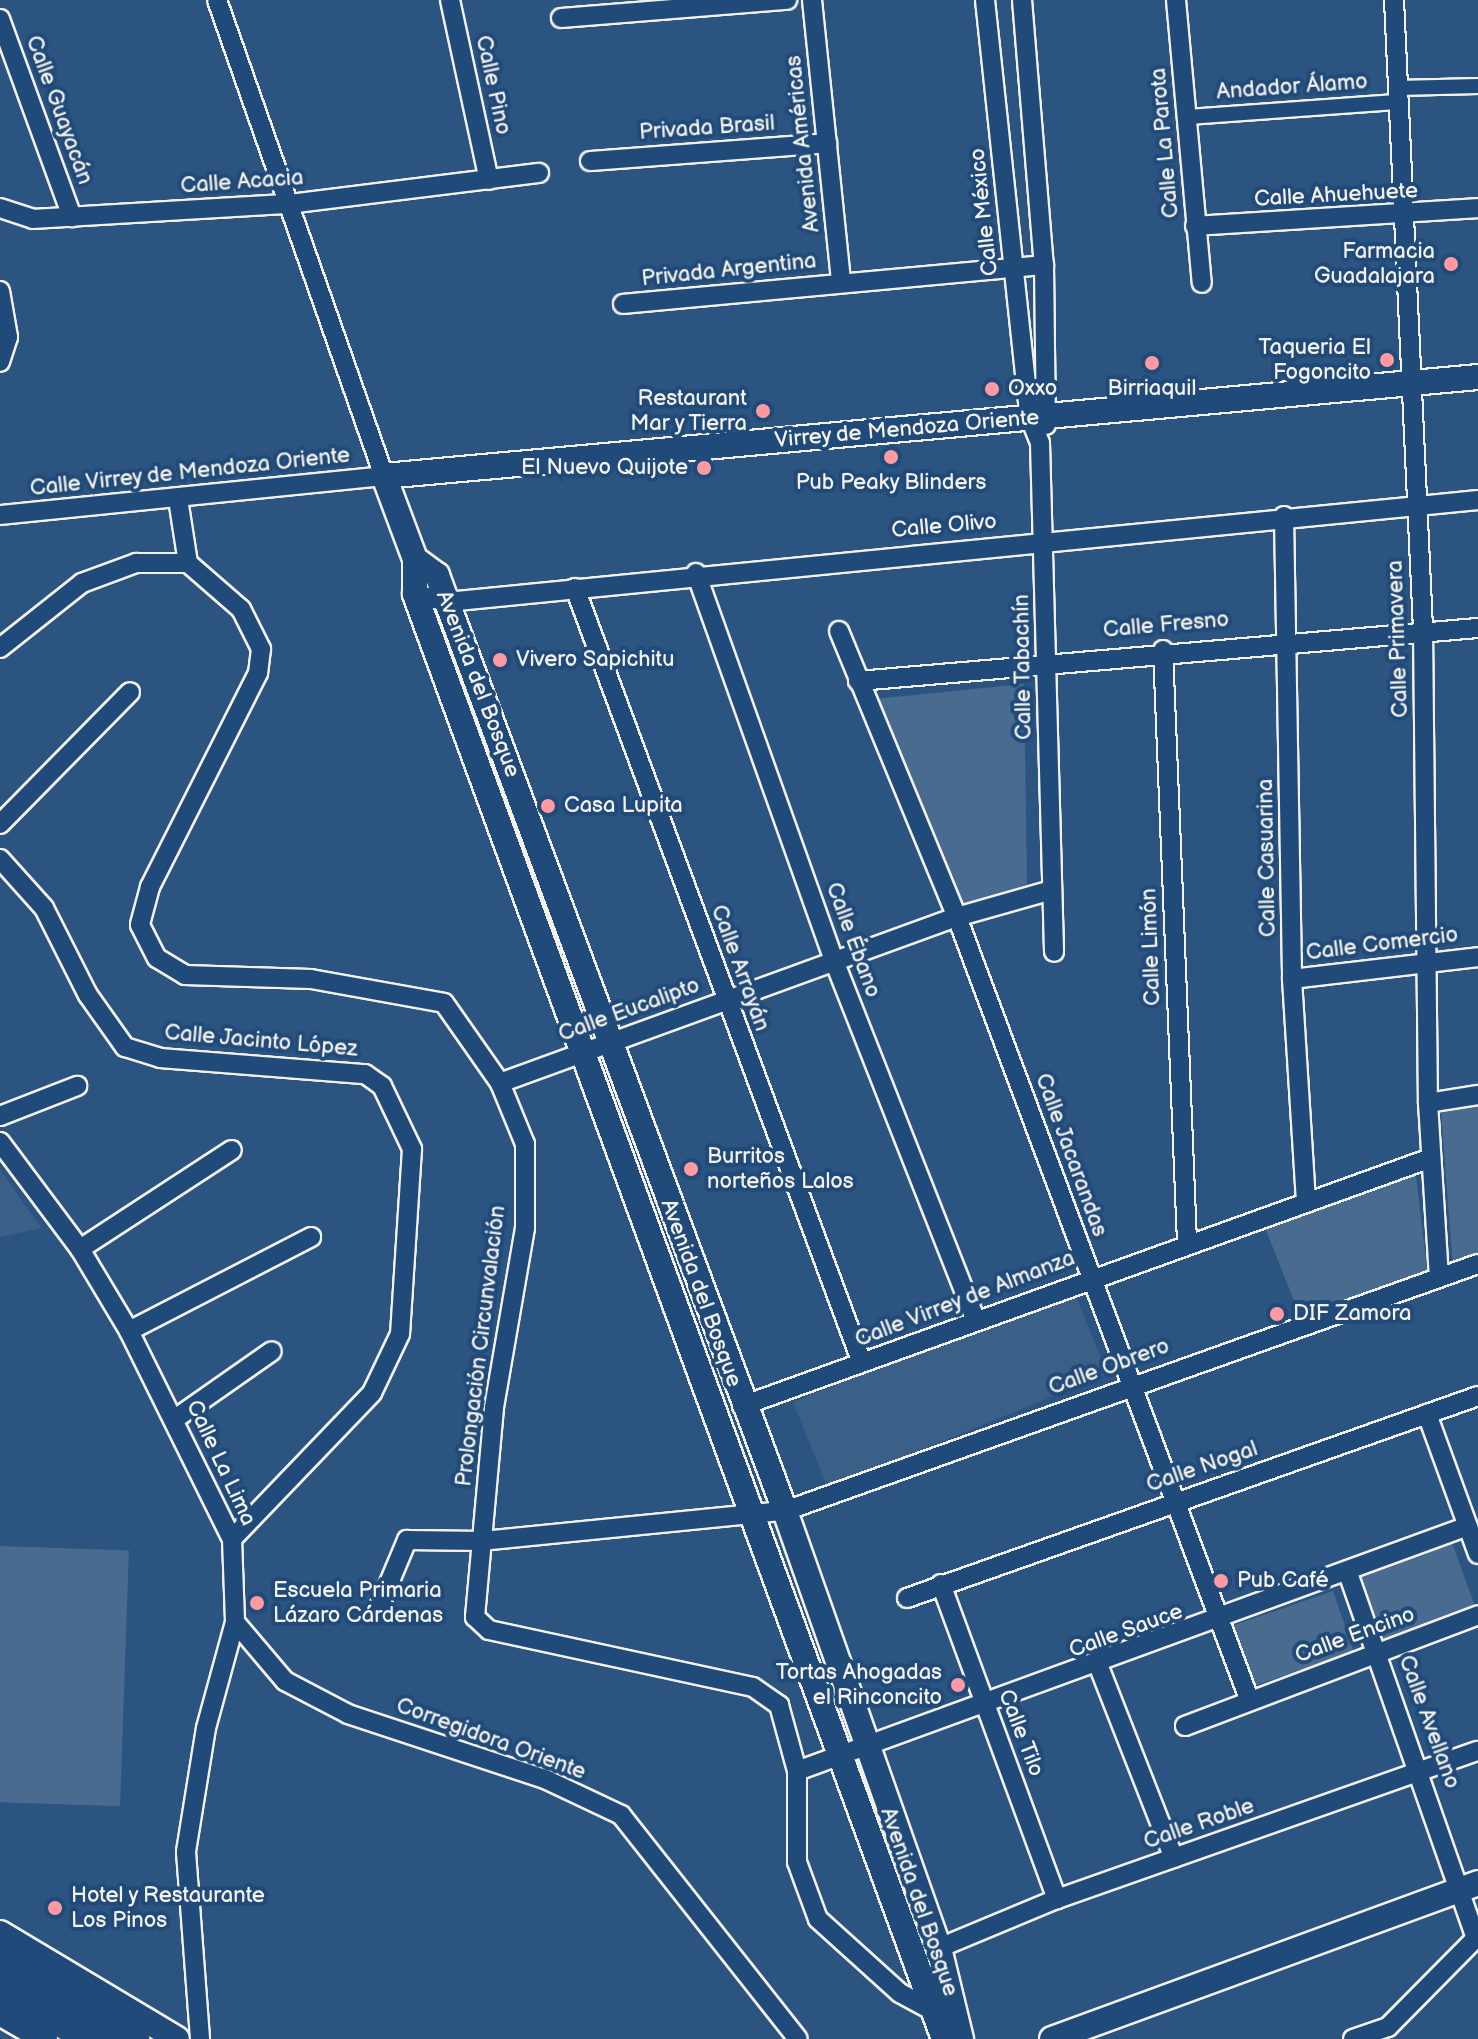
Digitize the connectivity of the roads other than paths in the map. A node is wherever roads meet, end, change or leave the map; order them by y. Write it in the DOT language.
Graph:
graph roads {
  1 [pos="217,0"];
  2 [pos="450,0"];
  3 [pos="787,0"];
  4 [pos="812,0"];
  5 [pos="985,0"];
  6 [pos="1022,0"];
  7 [pos="1176,0"];
  8 [pos="1394,0"];
  9 [pos="561,18"];
  10 [pos="0,19"];
  11 [pos="1478,86"];
  12 [pos="1398,95"];
  13 [pos="1188,117"];
  14 [pos="827,143"];
  15 [pos="590,161"];
  16 [pos="539,173"];
  17 [pos="489,180"];
  18 [pos="289,204"];
  19 [pos="0,208"];
  20 [pos="1478,208"];
  21 [pos="72,217"];
  22 [pos="1407,217"];
  23 [pos="1195,226"];
  24 [pos="1013,265"];
  25 [pos="1044,265"];
  26 [pos="841,283"];
  27 [pos="1202,283"];
  28 [pos="0,291"];
  29 [pos="623,304"];
  30 [pos="0,362"];
  31 [pos="1478,377"];
  32 [pos="1413,379"];
  33 [pos="1039,418"];
  34 [pos="384,476"];
  35 [pos="178,499"];
  36 [pos="1478,500"];
  37 [pos="1417,501"];
  38 [pos="0,515"];
  39 [pos="1284,516"];
  40 [pos="1043,541"];
  41 [pos="415,559"];
  42 [pos="188,563"];
  43 [pos="696,573"];
  44 [pos="575,588"];
  45 [pos="415,594"];
  46 [pos="447,602"];
  47 [pos="1478,628"];
  48 [pos="1423,629"];
  49 [pos="839,631"];
  50 [pos="1287,639"];
  51 [pos="0,648"];
  52 [pos="1163,650"];
  53 [pos="1049,659"];
  54 [pos="858,681"];
  55 [pos="130,692"];
  56 [pos="0,824"];
  57 [pos="0,859"];
  58 [pos="1048,891"];
  59 [pos="957,917"];
  60 [pos="1054,952"];
  61 [pos="1478,957"];
  62 [pos="1430,961"];
  63 [pos="835,963"];
  64 [pos="1292,979"];
  65 [pos="726,1000"];
  66 [pos="610,1044"];
  67 [pos="585,1051"];
  68 [pos="500,1083"];
  69 [pos="77,1086"];
  70 [pos="1478,1095"];
  71 [pos="1428,1103"];
  72 [pos="0,1116"];
  73 [pos="0,1142"];
  74 [pos="232,1150"];
  75 [pos="1431,1158"];
  76 [pos="1306,1199"];
  77 [pos="311,1237"];
  78 [pos="1187,1243"];
  79 [pos="80,1249"];
  80 [pos="1478,1264"];
  81 [pos="1091,1277"];
  82 [pos="1439,1277"];
  83 [pos="975,1319"];
  84 [pos="129,1331"];
  85 [pos="272,1351"];
  86 [pos="862,1363"];
  87 [pos="1131,1384"];
  88 [pos="1478,1396"];
  89 [pos="742,1406"];
  90 [pos="1427,1414"];
  91 [pos="175,1419"];
  92 [pos="1174,1502"];
  93 [pos="785,1511"];
  94 [pos="756,1517"];
  95 [pos="1468,1526"];
  96 [pos="232,1539"];
  97 [pos="482,1541"];
  98 [pos="1478,1554"];
  99 [pos="1348,1573"];
  100 [pos="941,1584"];
  101 [pos="907,1598"];
  102 [pos="379,1607"];
  103 [pos="1478,1615"];
  104 [pos="235,1622"];
  105 [pos="1218,1622"];
  106 [pos="1378,1653"];
  107 [pos="1099,1667"];
  108 [pos="1249,1699"];
  109 [pos="985,1707"];
  110 [pos="1185,1726"];
  111 [pos="853,1751"];
  112 [pos="1478,1751"];
  113 [pos="797,1771"];
  114 [pos="1421,1772"];
  115 [pos="1174,1858"];
  116 [pos="1471,1885"];
  117 [pos="1057,1899"];
  118 [pos="0,1933"];
  119 [pos="939,1948"];
  120 [pos="0,1960"];
  121 [pos="0,1985"];
  122 [pos="0,2013"];
  123 [pos="951,2029"];
  124 [pos="45,2039"];
  125 [pos="90,2039"];
  126 [pos="134,2039"];
  127 [pos="177,2039"];
  128 [pos="200,2039"];
  129 [pos="798,2039"];
  130 [pos="1052,2039"];
  131 [pos="1353,2039"];
  1 -- 18 [label="street, Avenida del Bosque"];
  2 -- 17 [label="street, Calle Pino"];
  3 -- 9 [label="street"];
  4 -- 14 [label="street, Avenida Américas"];
  5 -- 24 [label="street, Calle México"];
  6 -- 25 [label="street"];
  7 -- 13 [label="street, Calle La Parota"];
  8 -- 12 [label="street, Calle Primavera"];
  10 -- 21 [label="street, Calle Guayacán"];
  11 -- 12 [label="street, Andador Álamo"];
  12 -- 13 [label="street, Andador Álamo"];
  12 -- 22 [label="street, Calle Primavera"];
  13 -- 23 [label="street, Calle La Parota"];
  14 -- 15 [label="street, Privada Brasil"];
  14 -- 26 [label="street, Avenida Américas"];
  16 -- 17 [label="street, Calle Acacia"];
  17 -- 18 [label="street, Calle Acacia"];
  18 -- 21 [label="street, Calle Acacia"];
  18 -- 34 [label="street, Avenida del Bosque"];
  19 -- 21 [label="street, Calle Acacia"];
  20 -- 22 [label="street, Calle Ahuehuete"];
  22 -- 23 [label="street, Calle Ahuehuete"];
  22 -- 32 [label="street, Calle Primavera"];
  23 -- 27 [label="street, Calle La Parota"];
  24 -- 25 [label="street, Privada Argentina"];
  24 -- 26 [label="street, Privada Argentina"];
  24 -- 33 [label="street, Calle México"];
  25 -- 33 [label="street"];
  26 -- 29 [label="street, Privada Argentina"];
  28 -- 30 [label="street"];
  31 -- 32 [label="street, Virrey de Mendoza Oriente"];
  32 -- 33 [label="street, Virrey de Mendoza Oriente"];
  32 -- 37 [label="street, Calle Primavera"];
  33 -- 34 [label="street, Virrey de Mendoza Oriente"];
  33 -- 40 [label="street, Calle Tabachín"];
  34 -- 35 [label="street, Calle Virrey de Mendoza Oriente"];
  34 -- 41 [label="street, Avenida del Bosque"];
  35 -- 38 [label="street, Calle Virrey de Mendoza Oriente"];
  35 -- 42 [label="street"];
  36 -- 37 [label="street, Calle Olivo"];
  37 -- 39 [label="street, Calle Olivo"];
  37 -- 48 [label="street, Calle Primavera"];
  39 -- 40 [label="street, Calle Olivo"];
  39 -- 50 [label="street, Calle Casuarina"];
  40 -- 43 [label="street, Calle Olivo"];
  40 -- 53 [label="street, Calle Tabachín"];
  41 -- 45 [label="street, Avenida del Bosque"];
  41 -- 46 [label="street, Avenida del Bosque"];
  42 -- 51 [label="street"];
  42 -- 68 [label="street, Prolongación Circunvalación"];
  43 -- 44 [label="street, Calle Olivo"];
  43 -- 63 [label="street, Calle Ébano"];
  44 -- 46 [label="street, Calle Olivo"];
  44 -- 65 [label="street, Calle Arrayán"];
  45 -- 46 [label="street, Calle Olivo"];
  45 -- 67 [label="street, Avenida del Bosque"];
  46 -- 66 [label="street, Avenida del Bosque"];
  47 -- 48 [label="street, Calle Fresno"];
  48 -- 50 [label="street, Calle Fresno"];
  48 -- 62 [label="street, Calle Primavera"];
  49 -- 54 [label="street, Calle Jacarandas"];
  50 -- 52 [label="street, Calle Fresno"];
  50 -- 64 [label="street, Calle Casuarina"];
  52 -- 53 [label="street, Calle Fresno"];
  52 -- 78 [label="street, Calle Limón"];
  53 -- 54 [label="street, Calle Fresno"];
  53 -- 58 [label="street, Calle Tabachín"];
  54 -- 59 [label="street, Calle Jacarandas"];
  55 -- 56 [label="street"];
  57 -- 96 [label="street, Calle Jacinto López"];
  58 -- 59 [label="street, Calle Eucalipto"];
  58 -- 60 [label="street, Calle Tabachín"];
  59 -- 63 [label="street, Calle Eucalipto"];
  59 -- 81 [label="street, Calle Jacarandas"];
  61 -- 62 [label="street, Calle Comercio"];
  62 -- 64 [label="street, Calle Comercio"];
  62 -- 71 [label="street, Calle Primavera"];
  63 -- 65 [label="street, Calle Eucalipto"];
  63 -- 83 [label="street, Calle Ébano"];
  64 -- 76 [label="street, Calle Casuarina"];
  65 -- 66 [label="street, Calle Eucalipto"];
  65 -- 86 [label="street, Calle Arrayán"];
  66 -- 67 [label="street, Calle Eucalipto"];
  66 -- 89 [label="street, Avenida del Bosque"];
  67 -- 68 [label="street, Calle Eucalipto"];
  67 -- 94 [label="street, Avenida del Bosque"];
  68 -- 97 [label="street, Prolongación Circunvalación"];
  69 -- 72 [label="street"];
  70 -- 71 [label="street"];
  71 -- 75 [label="street, Calle Primavera"];
  73 -- 79 [label="street, Calle La Lima"];
  74 -- 79 [label="street"];
  75 -- 76 [label="street, Calle Virrey de Almanza"];
  75 -- 82 [label="street, Calle Primavera"];
  76 -- 78 [label="street, Calle Virrey de Almanza"];
  77 -- 84 [label="street"];
  78 -- 81 [label="street, Calle Virrey de Almanza"];
  79 -- 84 [label="street, Calle La Lima"];
  80 -- 82 [label="street, Calle Obrero"];
  81 -- 83 [label="street, Calle Virrey de Almanza"];
  81 -- 87 [label="street, Calle Jacarandas"];
  82 -- 87 [label="street, Calle Obrero"];
  83 -- 86 [label="street, Calle Virrey de Almanza"];
  84 -- 91 [label="street, Calle La Lima"];
  85 -- 91 [label="street"];
  86 -- 89 [label="street, Calle Virrey de Almanza"];
  87 -- 92 [label="street, Calle Jacarandas"];
  87 -- 93 [label="street, Calle Obrero"];
  88 -- 90 [label="street, Calle Nogal"];
  89 -- 93 [label="street, Avenida del Bosque"];
  90 -- 92 [label="street, Calle Nogal"];
  90 -- 95 [label="street"];
  91 -- 96 [label="street, Calle La Lima"];
  92 -- 100 [label="street, Calle Nogal"];
  92 -- 105 [label="street, Calle Jacarandas"];
  93 -- 94 [label="street, Calle Obrero"];
  93 -- 111 [label="street, Avenida del Bosque"];
  94 -- 97 [label="street, Calle Obrero"];
  94 -- 111 [label="street, Avenida del Bosque"];
  95 -- 98 [label="street"];
  95 -- 99 [label="street, Calle Sauce"];
  96 -- 104 [label="street, Calle La Lima"];
  97 -- 102 [label="street, Calle Obrero"];
  97 -- 113 [label="street, Prolongación Circunvalación"];
  99 -- 105 [label="street, Calle Sauce"];
  99 -- 106 [label="street, Calle Avellano"];
  100 -- 101 [label="street, Calle Nogal"];
  100 -- 109 [label="street, Calle Tilo"];
  103 -- 106 [label="street, Calle Encino"];
  104 -- 128 [label="street, Calle La Lima"];
  104 -- 129 [label="street, Corregidora Oriente"];
  105 -- 107 [label="street, Calle Sauce"];
  105 -- 108 [label="street, Calle Jacarandas"];
  106 -- 108 [label="street, Calle Encino"];
  106 -- 114 [label="street, Calle Avellano"];
  107 -- 109 [label="street, Calle Sauce"];
  107 -- 115 [label="street"];
  108 -- 110 [label="street, Calle Encino"];
  109 -- 111 [label="street, Calle Sauce"];
  109 -- 117 [label="street, Calle Tilo"];
  111 -- 113 [label="street, Calle Sauce"];
  111 -- 119 [label="street, Avenida del Bosque"];
  111 -- 123 [label="street, Avenida del Bosque"];
  112 -- 114 [label="street, Calle Roble"];
  113 -- 123 [label="street"];
  114 -- 115 [label="street, Calle Roble"];
  114 -- 116 [label="street, Calle Avellano"];
  115 -- 117 [label="street, Calle Roble"];
  116 -- 130 [label="street"];
  116 -- 131 [label="street, Calle Avellano"];
  117 -- 119 [label="street, Calle Roble"];
  118 -- 127 [label="street"];
  119 -- 123 [label="street, Avenida del Bosque"];
  120 -- 126 [label="main road"];
  121 -- 125 [label="main road"];
  122 -- 124 [label="street"];
}
